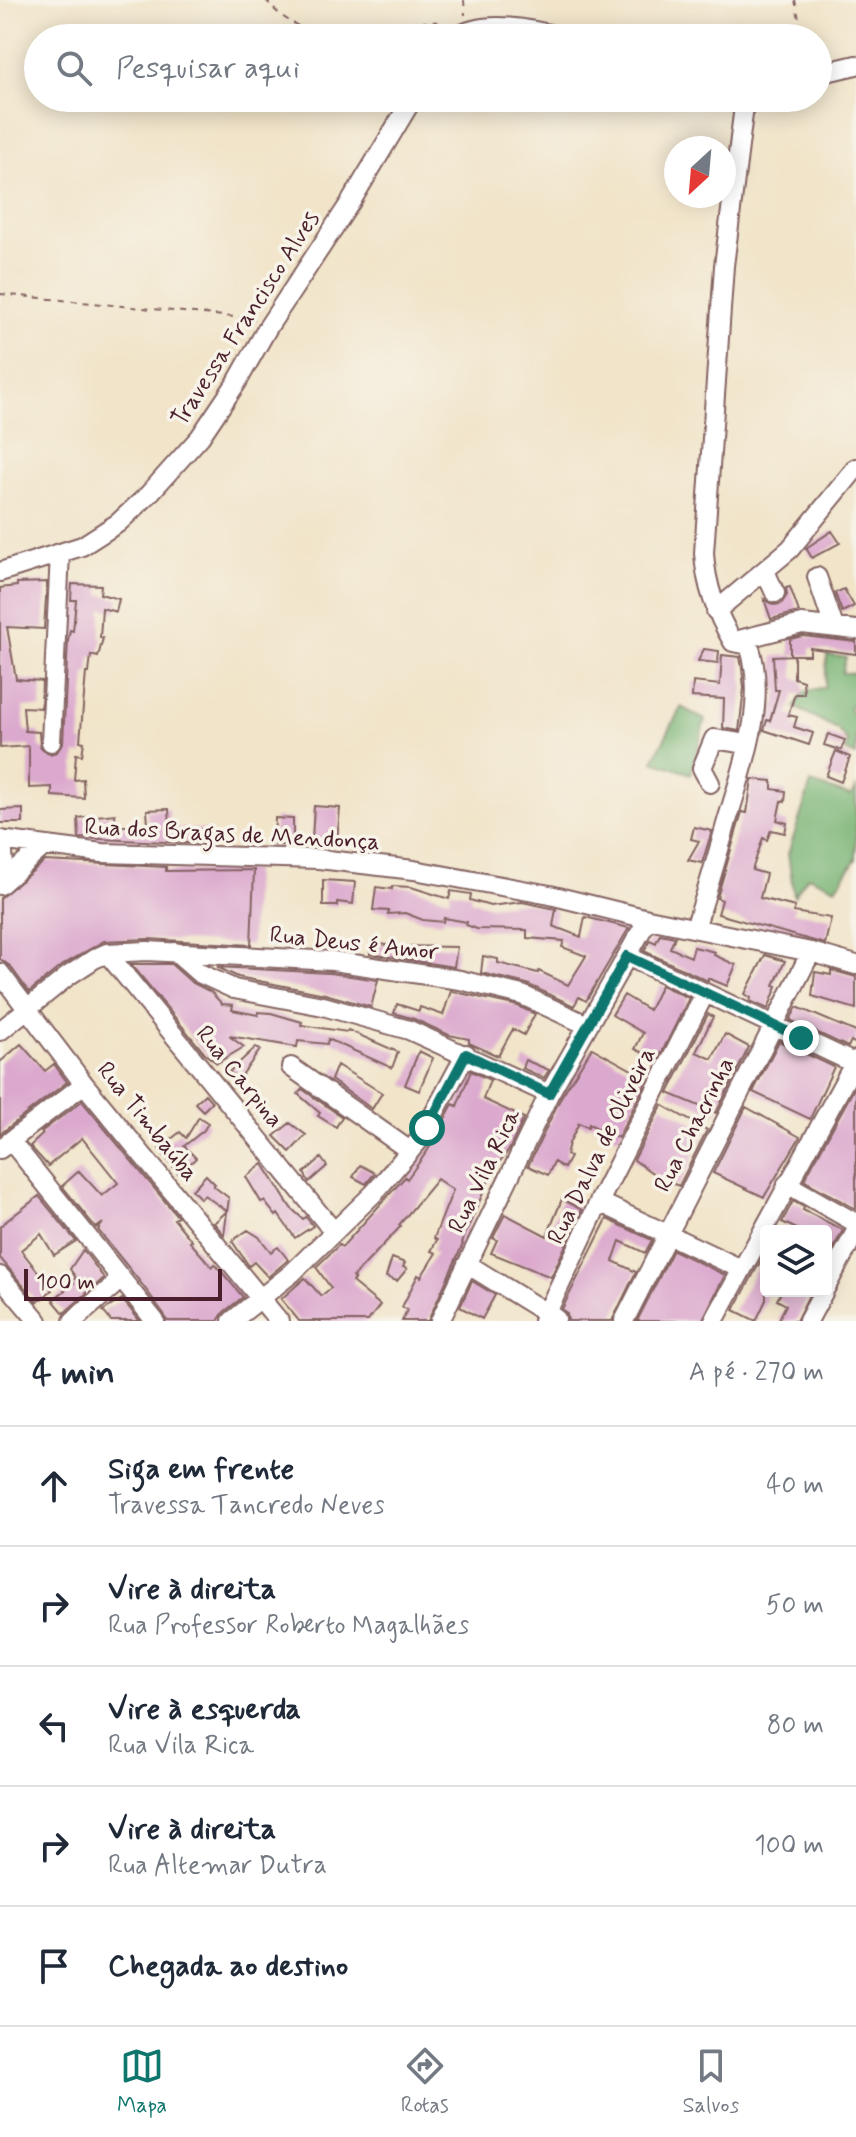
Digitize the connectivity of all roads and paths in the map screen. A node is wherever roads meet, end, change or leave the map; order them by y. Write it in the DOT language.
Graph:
graph roads {
  1 [pos="266,0"];
  2 [pos="795,0"];
  3 [pos="298,24"];
  4 [pos="417,24"];
  5 [pos="444,24"];
  6 [pos="800,24"];
  7 [pos="856,65"];
  8 [pos="832,71"];
  9 [pos="405,112"];
  10 [pos="743,112"];
  11 [pos="0,294"];
  12 [pos="272,320"];
  13 [pos="856,468"];
  14 [pos="60,553"];
  15 [pos="765,571"];
  16 [pos="0,572"];
  17 [pos="817,577"];
  18 [pos="775,593"];
  19 [pos="716,611"];
  20 [pos="856,617"];
  21 [pos="834,627"];
  22 [pos="856,630"];
  23 [pos="733,642"];
  24 [pos="51,742"];
  25 [pos="747,744"];
  26 [pos="710,783"];
  27 [pos="1,840"];
  28 [pos="43,847"];
  29 [pos="2,882"];
  30 [pos="648,919"];
  31 [pos="695,928"];
  32 [pos="175,952"];
  33 [pos="811,952"];
  34 [pos="107,953"];
  35 [pos="627,956"];
  36 [pos="856,965"];
  37 [pos="0,973"];
  38 [pos="705,993"];
  39 [pos="27,1009"];
  40 [pos="587,1025"];
  41 [pos="773,1025"];
  42 [pos="0,1031"];
  43 [pos="466,1054"];
  44 [pos="855,1062"];
  45 [pos="291,1067"];
  46 [pos="84,1084"];
  47 [pos="549,1094"];
  48 [pos="5,1145"];
  49 [pos="410,1151"];
  50 [pos="787,1184"];
  51 [pos="599,1202"];
  52 [pos="856,1223"];
  53 [pos="856,1231"];
  54 [pos="334,1232"];
  55 [pos="666,1233"];
  56 [pos="467,1264"];
  57 [pos="741,1269"];
  58 [pos="0,1276"];
  59 [pos="832,1276"];
  60 [pos="120,1280"];
  61 [pos="821,1297"];
  62 [pos="260,1298"];
  63 [pos="550,1319"];
  64 [pos="442,1320"];
  65 [pos="38,1321"];
  66 [pos="73,1321"];
  67 [pos="155,1321"];
  68 [pos="232,1321"];
  69 [pos="279,1321"];
  70 [pos="624,1321"];
  71 [pos="714,1321"];
  72 [pos="808,1321"];
  1 -- 3 [label="path"];
  2 -- 6 [label="path"];
  4 -- 5 [label="path"];
  7 -- 8 [label="street"];
  9 -- 12 [label="street, Travessa Francisco Alves"];
  10 -- 19 [label="street"];
  11 -- 12 [label="path"];
  12 -- 14 [label="street, Travessa Francisco Alves"];
  13 -- 15 [label="street"];
  14 -- 16 [label="street, Travessa Francisco Alves"];
  14 -- 24 [label="street"];
  15 -- 18 [label="street"];
  15 -- 19 [label="street"];
  17 -- 21 [label="street"];
  19 -- 23 [label="street"];
  20 -- 21 [label="street"];
  21 -- 22 [label="street"];
  21 -- 23 [label="street"];
  23 -- 25 [label="street"];
  25 -- 26 [label="street"];
  25 -- 31 [label="street"];
  27 -- 28 [label="street, Rua dos Bragas de Mendonça"];
  27 -- 29 [label="street"];
  28 -- 29 [label="street"];
  28 -- 30 [label="street, Rua dos Bragas de Mendonça"];
  30 -- 31 [label="street, Rua dos Bragas de Mendonça"];
  30 -- 35 [label="street, Rua Vila Rica"];
  31 -- 33 [label="street, Rua dos Bragas de Mendonça"];
  32 -- 34 [label="street, Rua Deus é Amor"];
  32 -- 40 [label="street, Rua Deus é Amor"];
  32 -- 43 [label="street"];
  33 -- 36 [label="street, Rua dos Bragas de Mendonça"];
  33 -- 41 [label="street, Rua Chacrinha"];
  34 -- 39 [label="street"];
  34 -- 54 [label="street, Rua Carpina"];
  35 -- 38 [label="street"];
  35 -- 40 [label="street, Rua Vila Rica"];
  37 -- 39 [label="street, Rua Timbaúba"];
  38 -- 41 [label="street"];
  38 -- 51 [label="street, Rua Dalva de Oliveira"];
  39 -- 42 [label="street"];
  39 -- 46 [label="street, Rua Timbaúba"];
  40 -- 47 [label="street, Rua Vila Rica"];
  41 -- 44 [label="street"];
  41 -- 55 [label="street, Rua Chacrinha"];
  43 -- 47 [label="street"];
  43 -- 49 [label="street"];
  44 -- 50 [label="street"];
  45 -- 49 [label="street"];
  46 -- 48 [label="street"];
  46 -- 62 [label="street, Rua Timbaúba"];
  47 -- 56 [label="street, Rua Vila Rica"];
  48 -- 60 [label="street"];
  49 -- 54 [label="street"];
  50 -- 52 [label="street"];
  50 -- 57 [label="street"];
  51 -- 55 [label="street"];
  51 -- 63 [label="street, Rua Dalva de Oliveira"];
  53 -- 59 [label="street"];
  54 -- 62 [label="street"];
  55 -- 57 [label="street"];
  55 -- 70 [label="street, Rua Chacrinha"];
  56 -- 63 [label="street"];
  56 -- 64 [label="street, Rua Vila Rica"];
  57 -- 71 [label="street"];
  58 -- 65 [label="street"];
  60 -- 66 [label="street"];
  60 -- 67 [label="street"];
  61 -- 72 [label="street"];
  62 -- 68 [label="street"];
  62 -- 69 [label="street, Rua Timbaúba"];
}
